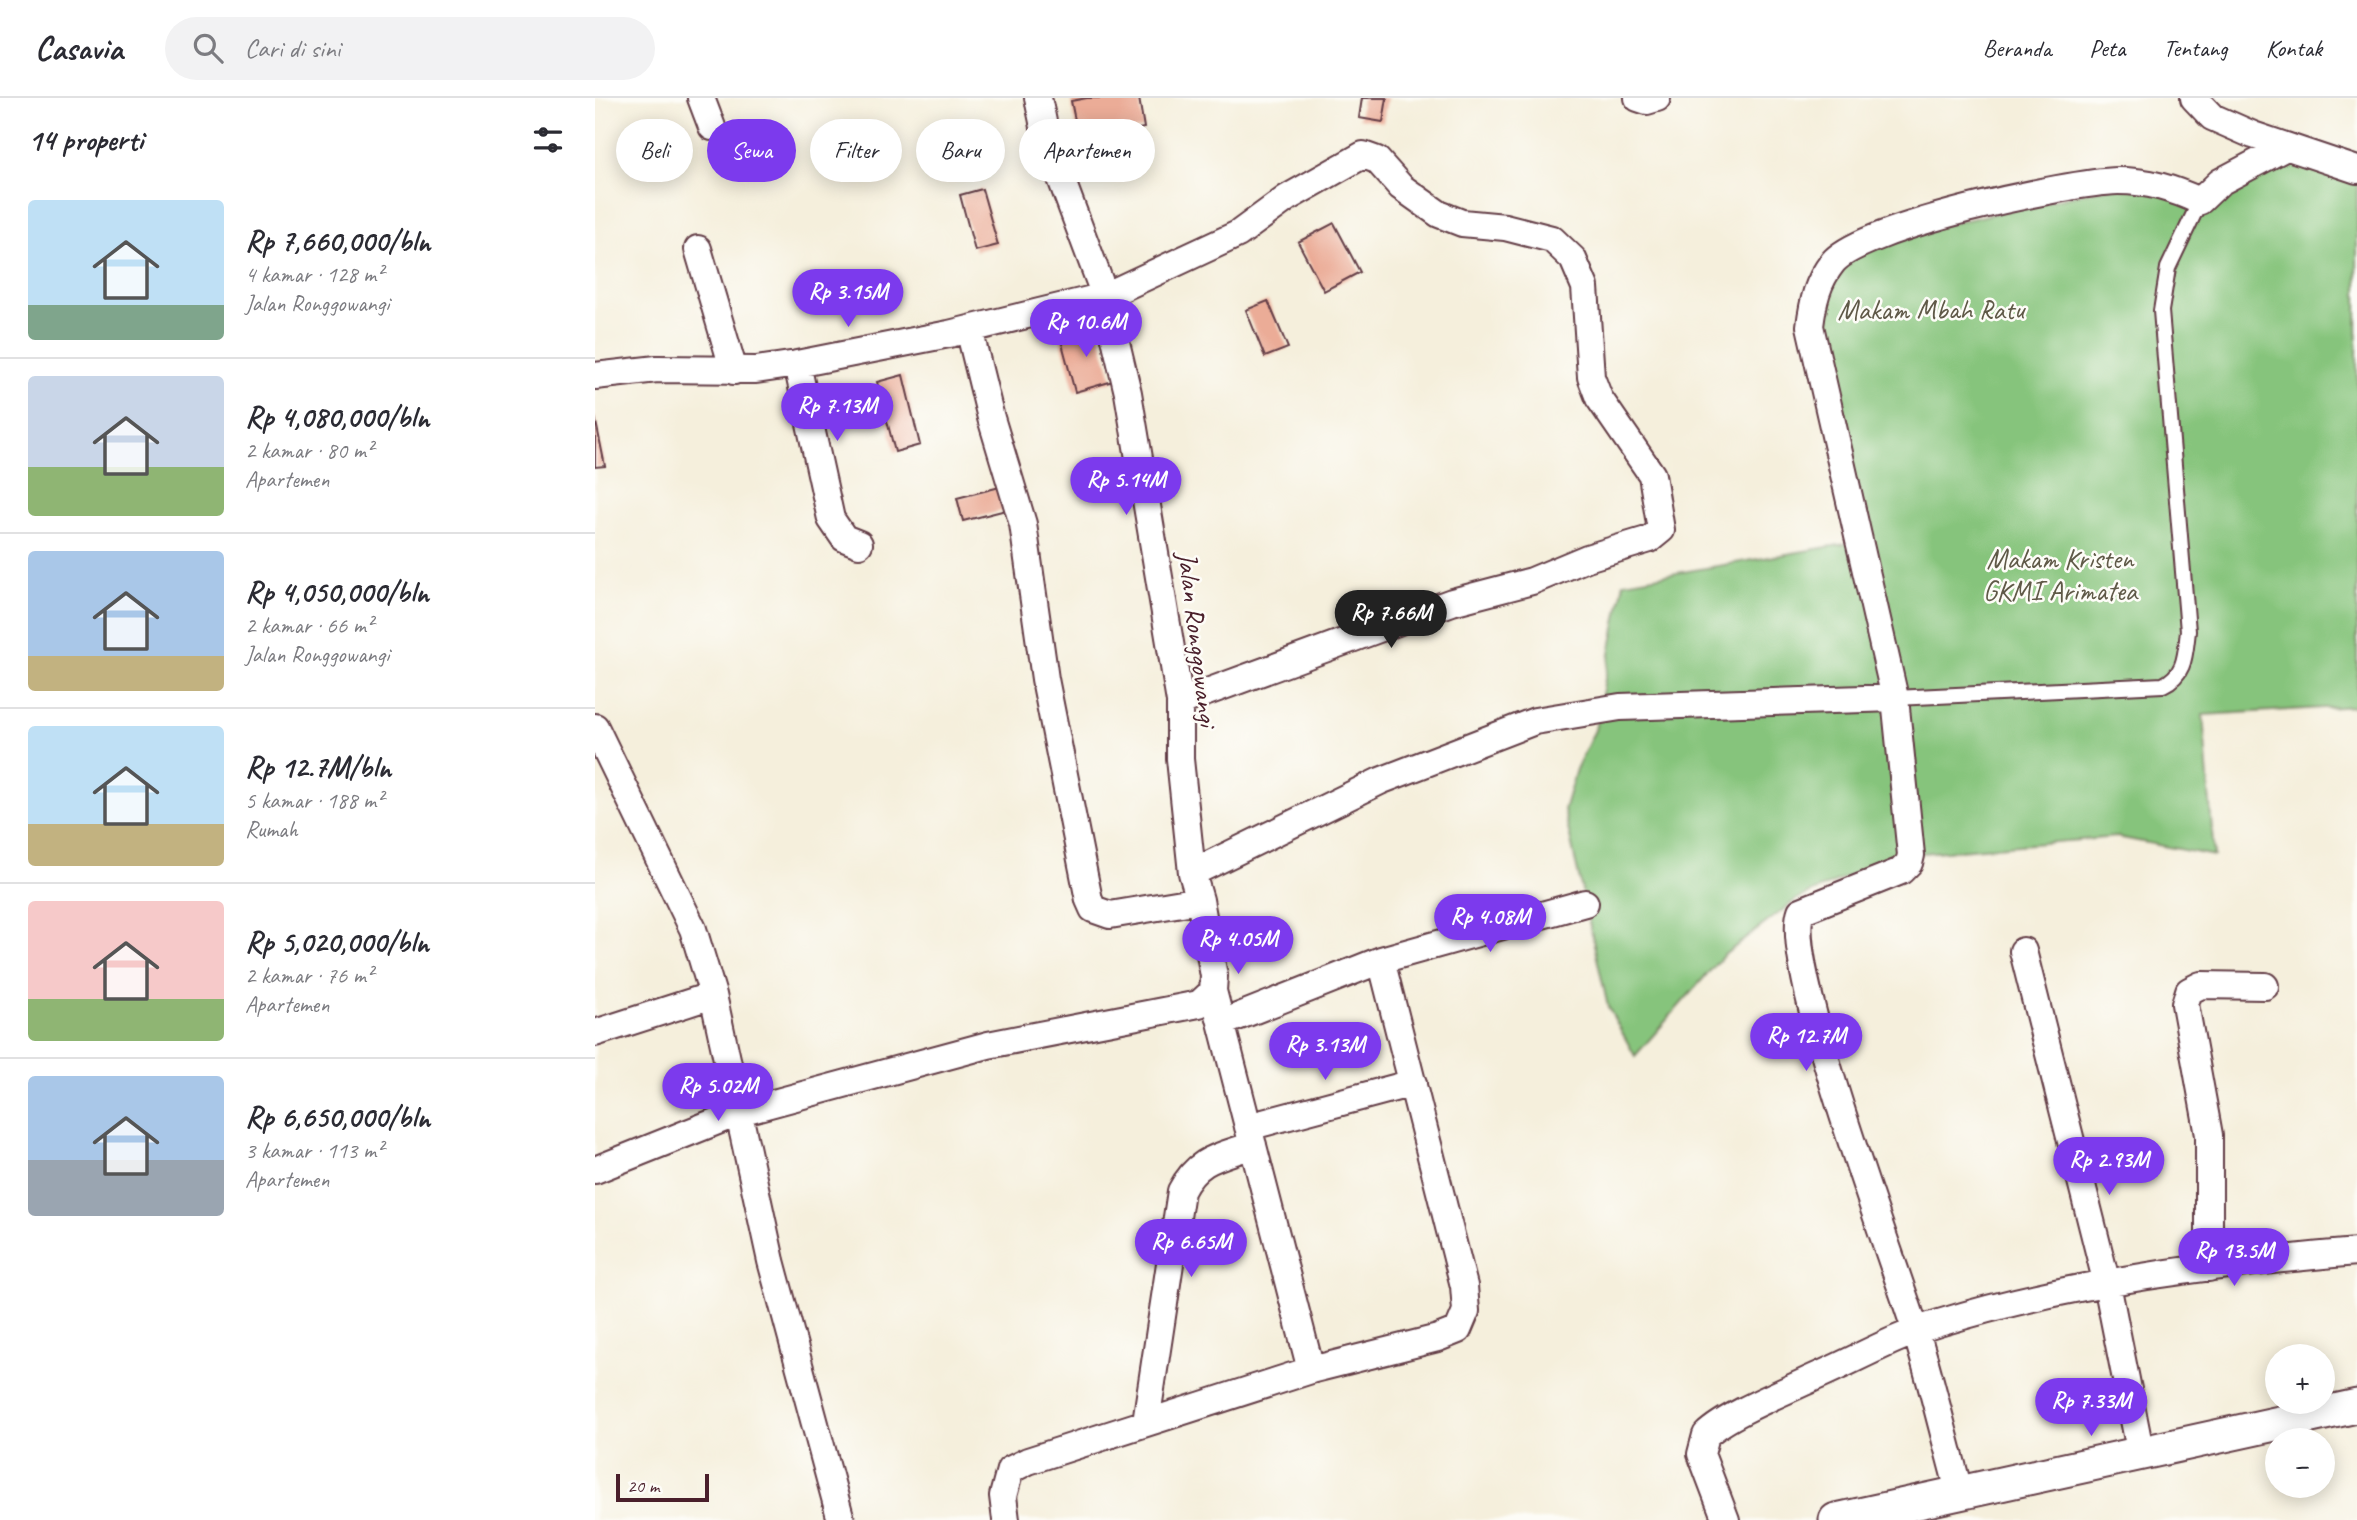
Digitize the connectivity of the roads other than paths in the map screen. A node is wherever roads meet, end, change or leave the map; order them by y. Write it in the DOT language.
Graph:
graph roads {
  1 [pos="701,98"];
  2 [pos="1038,98"];
  3 [pos="1638,98"];
  4 [pos="1657,98"];
  5 [pos="2194,98"];
  6 [pos="709,119"];
  7 [pos="2286,146"];
  8 [pos="2357,170"];
  9 [pos="2200,201"];
  10 [pos="698,249"];
  11 [pos="1105,296"];
  12 [pos="969,329"];
  13 [pos="797,364"];
  14 [pos="734,370"];
  15 [pos="595,376"];
  16 [pos="859,544"];
  17 [pos="1895,698"];
  18 [pos="1180,702"];
  19 [pos="595,727"];
  20 [pos="1192,873"];
  21 [pos="1200,900"];
  22 [pos="1585,903"];
  23 [pos="2024,951"];
  24 [pos="1381,960"];
  25 [pos="2265,986"];
  26 [pos="1213,991"];
  27 [pos="713,995"];
  28 [pos="1222,1023"];
  29 [pos="595,1033"];
  30 [pos="1413,1083"];
  31 [pos="740,1112"];
  32 [pos="1250,1136"];
  33 [pos="595,1170"];
  34 [pos="2357,1252"];
  35 [pos="2209,1268"];
  36 [pos="2107,1284"];
  37 [pos="1916,1332"];
  38 [pos="1311,1370"];
  39 [pos="2357,1406"];
  40 [pos="1146,1422"];
  41 [pos="2141,1455"];
  42 [pos="1960,1494"];
  43 [pos="841,1520"];
  44 [pos="1006,1520"];
  45 [pos="1726,1520"];
  46 [pos="1836,1520"];
  1 -- 6 [label="street"];
  2 -- 11 [label="street, Jalan Ronggowangi"];
  3 -- 4 [label="street"];
  5 -- 7 [label="street"];
  7 -- 8 [label="street"];
  7 -- 9 [label="street"];
  9 -- 17 [label="lane"];
  9 -- 17 [label="street"];
  10 -- 14 [label="street"];
  11 -- 12 [label="street"];
  11 -- 18 [label="street, Jalan Ronggowangi"];
  11 -- 18 [label="street"];
  12 -- 13 [label="street"];
  12 -- 21 [label="street"];
  13 -- 14 [label="street"];
  13 -- 16 [label="street"];
  14 -- 15 [label="street"];
  17 -- 20 [label="street"];
  17 -- 37 [label="street"];
  18 -- 20 [label="street, Jalan Ronggowangi"];
  19 -- 27 [label="street"];
  20 -- 21 [label="street, Jalan Ronggowangi"];
  21 -- 26 [label="street, Jalan Ronggowangi"];
  22 -- 24 [label="street"];
  23 -- 36 [label="street"];
  24 -- 28 [label="street"];
  24 -- 30 [label="street"];
  25 -- 35 [label="street"];
  26 -- 28 [label="street, Jalan Ronggowangi"];
  26 -- 31 [label="street"];
  27 -- 29 [label="street"];
  27 -- 31 [label="street"];
  28 -- 32 [label="street, Jalan Ronggowangi"];
  30 -- 32 [label="street"];
  30 -- 38 [label="street"];
  31 -- 33 [label="street"];
  31 -- 43 [label="street"];
  32 -- 38 [label="street, Jalan Ronggowangi"];
  32 -- 40 [label="street"];
  34 -- 35 [label="street"];
  35 -- 36 [label="street"];
  36 -- 37 [label="street"];
  36 -- 41 [label="street"];
  37 -- 42 [label="street"];
  37 -- 45 [label="street"];
  38 -- 40 [label="street"];
  39 -- 41 [label="street"];
  40 -- 44 [label="street"];
  41 -- 42 [label="street"];
  42 -- 46 [label="street"];
}
